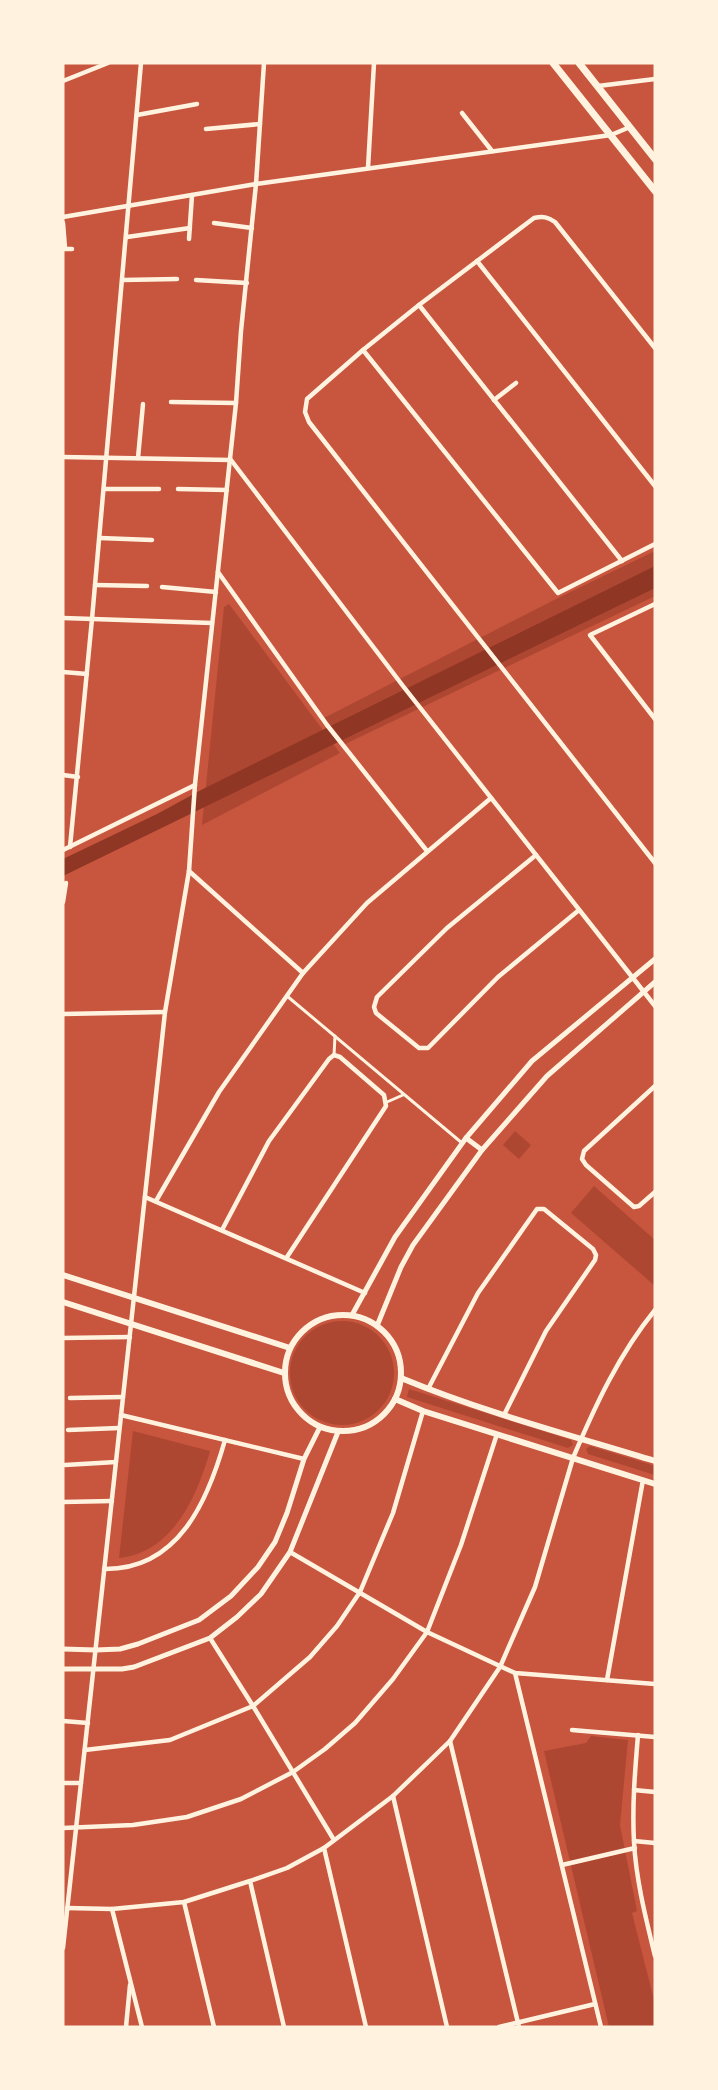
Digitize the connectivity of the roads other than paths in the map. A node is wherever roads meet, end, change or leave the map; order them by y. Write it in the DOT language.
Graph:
graph roads {
  1 [pos="108,63"];
  2 [pos="141,63"];
  3 [pos="264,63"];
  4 [pos="374,63"];
  5 [pos="553,63"];
  6 [pos="579,63"];
  7 [pos="655,79"];
  8 [pos="63,81"];
  9 [pos="598,86"];
  10 [pos="197,104"];
  11 [pos="462,113"];
  12 [pos="137,115"];
  13 [pos="260,124"];
  14 [pos="630,127"];
  15 [pos="206,129"];
  16 [pos="611,135"];
  17 [pos="492,151"];
  18 [pos="655,159"];
  19 [pos="368,168"];
  20 [pos="256,184"];
  21 [pos="655,191"];
  22 [pos="192,195"];
  23 [pos="130,205"];
  24 [pos="63,217"];
  25 [pos="63,223"];
  26 [pos="214,223"];
  27 [pos="190,228"];
  28 [pos="252,228"];
  29 [pos="127,237"];
  30 [pos="189,239"];
  31 [pos="64,248"];
  32 [pos="72,249"];
  33 [pos="477,261"];
  34 [pos="177,279"];
  35 [pos="123,280"];
  36 [pos="196,280"];
  37 [pos="247,283"];
  38 [pos="419,305"];
  39 [pos="655,348"];
  40 [pos="363,350"];
  41 [pos="516,383"];
  42 [pos="494,400"];
  43 [pos="171,402"];
  44 [pos="236,403"];
  45 [pos="143,404"];
  46 [pos="63,457"];
  47 [pos="106,458"];
  48 [pos="138,459"];
  49 [pos="231,460"];
  50 [pos="655,486"];
  51 [pos="104,489"];
  52 [pos="159,489"];
  53 [pos="177,489"];
  54 [pos="227,490"];
  55 [pos="100,538"];
  56 [pos="152,540"];
  57 [pos="655,544"];
  58 [pos="622,561"];
  59 [pos="218,572"];
  60 [pos="95,585"];
  61 [pos="147,586"];
  62 [pos="162,587"];
  63 [pos="216,592"];
  64 [pos="655,604"];
  65 [pos="63,618"];
  66 [pos="93,619"];
  67 [pos="212,622"];
  68 [pos="63,672"];
  69 [pos="87,674"];
  70 [pos="655,719"];
  71 [pos="63,775"];
  72 [pos="78,777"];
  73 [pos="195,784"];
  74 [pos="491,798"];
  75 [pos="70,846"];
  76 [pos="63,850"];
  77 [pos="427,851"];
  78 [pos="536,855"];
  79 [pos="655,863"];
  80 [pos="189,871"];
  81 [pos="64,884"];
  82 [pos="63,902"];
  83 [pos="579,910"];
  84 [pos="655,959"];
  85 [pos="303,973"];
  86 [pos="632,977"];
  87 [pos="655,982"];
  88 [pos="643,991"];
  89 [pos="287,996"];
  90 [pos="655,1006"];
  91 [pos="165,1012"];
  92 [pos="63,1014"];
  93 [pos="335,1036"];
  94 [pos="334,1055"];
  95 [pos="655,1086"];
  96 [pos="403,1095"];
  97 [pos="387,1101"];
  98 [pos="464,1140"];
  99 [pos="482,1150"];
  100 [pos="655,1192"];
  101 [pos="145,1197"];
  102 [pos="156,1202"];
  103 [pos="222,1230"];
  104 [pos="287,1257"];
  105 [pos="63,1275"];
  106 [pos="365,1293"];
  107 [pos="134,1298"];
  108 [pos="63,1302"];
  109 [pos="655,1310"];
  110 [pos="352,1315"];
  111 [pos="131,1323"];
  112 [pos="377,1326"];
  113 [pos="130,1337"];
  114 [pos="63,1338"];
  115 [pos="290,1348"];
  116 [pos="284,1373"];
  117 [pos="401,1378"];
  118 [pos="428,1389"];
  119 [pos="123,1397"];
  120 [pos="70,1398"];
  121 [pos="395,1399"];
  122 [pos="423,1411"];
  123 [pos="121,1415"];
  124 [pos="504,1415"];
  125 [pos="320,1427"];
  126 [pos="119,1428"];
  127 [pos="68,1430"];
  128 [pos="338,1432"];
  129 [pos="498,1434"];
  130 [pos="582,1438"];
  131 [pos="225,1440"];
  132 [pos="573,1458"];
  133 [pos="304,1459"];
  134 [pos="655,1460"];
  135 [pos="116,1462"];
  136 [pos="65,1465"];
  137 [pos="644,1480"];
  138 [pos="655,1484"];
  139 [pos="112,1501"];
  140 [pos="63,1502"];
  141 [pos="290,1552"];
  142 [pos="104,1569"];
  143 [pos="360,1592"];
  144 [pos="427,1632"];
  145 [pos="210,1638"];
  146 [pos="63,1650"];
  147 [pos="96,1650"];
  148 [pos="500,1667"];
  149 [pos="63,1669"];
  150 [pos="93,1670"];
  151 [pos="515,1673"];
  152 [pos="607,1680"];
  153 [pos="655,1684"];
  154 [pos="254,1706"];
  155 [pos="63,1721"];
  156 [pos="88,1723"];
  157 [pos="572,1730"];
  158 [pos="638,1735"];
  159 [pos="655,1737"];
  160 [pos="450,1741"];
  161 [pos="85,1750"];
  162 [pos="293,1772"];
  163 [pos="63,1783"];
  164 [pos="81,1783"];
  165 [pos="633,1790"];
  166 [pos="655,1792"];
  167 [pos="393,1796"];
  168 [pos="63,1828"];
  169 [pos="77,1828"];
  170 [pos="334,1840"];
  171 [pos="634,1841"];
  172 [pos="655,1843"];
  173 [pos="324,1848"];
  174 [pos="635,1848"];
  175 [pos="562,1865"];
  176 [pos="250,1881"];
  177 [pos="63,1890"];
  178 [pos="69,1890"];
  179 [pos="184,1902"];
  180 [pos="67,1908"];
  181 [pos="112,1909"];
  182 [pos="63,1948"];
  183 [pos="655,1956"];
  184 [pos="131,1982"];
  185 [pos="595,2004"];
  186 [pos="519,2025"];
  187 [pos="126,2027"];
  188 [pos="142,2027"];
  189 [pos="214,2027"];
  190 [pos="284,2027"];
  191 [pos="366,2027"];
  192 [pos="447,2027"];
  193 [pos="499,2027"];
  194 [pos="601,2027"];
  1 -- 8 [label="street"];
  2 -- 12 [label="street"];
  3 -- 13 [label="street"];
  4 -- 19 [label="street"];
  5 -- 16 [label="main road"];
  6 -- 9 [label="main road"];
  7 -- 9 [label="street"];
  9 -- 14 [label="main road"];
  10 -- 12 [label="street"];
  11 -- 17 [label="street"];
  12 -- 23 [label="street"];
  13 -- 15 [label="street"];
  13 -- 20 [label="street"];
  14 -- 16 [label="street"];
  14 -- 18 [label="main road"];
  16 -- 17 [label="street"];
  16 -- 21 [label="main road"];
  17 -- 19 [label="street"];
  19 -- 20 [label="street"];
  20 -- 22 [label="street"];
  20 -- 28 [label="street"];
  22 -- 23 [label="street"];
  22 -- 27 [label="street"];
  23 -- 24 [label="street"];
  23 -- 29 [label="street"];
  25 -- 31 [label="street"];
  26 -- 28 [label="street"];
  27 -- 29 [label="street"];
  27 -- 30 [label="street"];
  28 -- 37 [label="street"];
  29 -- 35 [label="street"];
  31 -- 32 [label="street"];
  33 -- 38 [label="street"];
  33 -- 39 [label="street"];
  33 -- 50 [label="street"];
  34 -- 35 [label="street"];
  35 -- 47 [label="street"];
  36 -- 37 [label="street"];
  37 -- 44 [label="street"];
  38 -- 40 [label="street"];
  38 -- 42 [label="street"];
  40 -- 58 [label="street"];
  40 -- 79 [label="street"];
  41 -- 42 [label="street"];
  42 -- 58 [label="street"];
  43 -- 44 [label="street"];
  44 -- 49 [label="street"];
  45 -- 48 [label="street"];
  46 -- 47 [label="street"];
  47 -- 48 [label="street"];
  47 -- 51 [label="street"];
  48 -- 49 [label="street"];
  49 -- 54 [label="street"];
  49 -- 74 [label="street"];
  51 -- 52 [label="street"];
  51 -- 55 [label="street"];
  53 -- 54 [label="street"];
  54 -- 59 [label="street"];
  55 -- 56 [label="street"];
  55 -- 60 [label="street"];
  57 -- 58 [label="street"];
  59 -- 63 [label="street"];
  59 -- 77 [label="street"];
  60 -- 61 [label="street"];
  60 -- 66 [label="street"];
  62 -- 63 [label="street"];
  63 -- 67 [label="street"];
  64 -- 70 [label="street"];
  65 -- 66 [label="street"];
  66 -- 67 [label="street"];
  66 -- 69 [label="street"];
  67 -- 73 [label="street"];
  68 -- 69 [label="street"];
  69 -- 72 [label="street"];
  71 -- 72 [label="street"];
  72 -- 75 [label="street"];
  73 -- 75 [label="street"];
  73 -- 80 [label="street"];
  74 -- 77 [label="street"];
  74 -- 78 [label="street"];
  75 -- 76 [label="street"];
  77 -- 85 [label="street"];
  78 -- 83 [label="street"];
  78 -- 83 [label="street"];
  80 -- 85 [label="street"];
  80 -- 91 [label="street"];
  81 -- 82 [label="street"];
  83 -- 86 [label="street"];
  84 -- 86 [label="street"];
  85 -- 89 [label="street"];
  86 -- 88 [label="street"];
  86 -- 98 [label="street"];
  87 -- 88 [label="street"];
  88 -- 90 [label="street"];
  88 -- 99 [label="street"];
  89 -- 93 [label="street"];
  89 -- 102 [label="street"];
  91 -- 92 [label="street"];
  91 -- 101 [label="street"];
  93 -- 94 [label="street"];
  93 -- 96 [label="street"];
  94 -- 97 [label="street"];
  94 -- 103 [label="street"];
  95 -- 100 [label="street"];
  96 -- 97 [label="street"];
  96 -- 98 [label="street"];
  97 -- 104 [label="street"];
  98 -- 99 [label="street"];
  98 -- 106 [label="street"];
  99 -- 112 [label="street"];
  101 -- 102 [label="street"];
  101 -- 107 [label="street"];
  102 -- 103 [label="street"];
  103 -- 104 [label="street"];
  104 -- 106 [label="street"];
  105 -- 107 [label="main road"];
  106 -- 110 [label="street"];
  107 -- 111 [label="street"];
  107 -- 115 [label="main road"];
  108 -- 111 [label="main road"];
  109 -- 130 [label="street"];
  110 -- 112 [label="main road"];
  110 -- 115 [label="main road"];
  111 -- 113 [label="street"];
  111 -- 116 [label="main road"];
  112 -- 117 [label="main road"];
  113 -- 114 [label="street"];
  113 -- 119 [label="street"];
  115 -- 116 [label="main road"];
  116 -- 125 [label="main road"];
  117 -- 118 [label="main road"];
  117 -- 121 [label="main road"];
  118 -- 124 [label="main road"];
  118 -- 124 [label="street"];
  119 -- 120 [label="street"];
  119 -- 123 [label="street"];
  121 -- 122 [label="main road"];
  121 -- 128 [label="main road"];
  122 -- 129 [label="main road"];
  122 -- 143 [label="street"];
  123 -- 126 [label="street"];
  123 -- 131 [label="street"];
  124 -- 130 [label="main road"];
  125 -- 128 [label="main road"];
  125 -- 133 [label="street"];
  126 -- 127 [label="street"];
  126 -- 135 [label="street"];
  128 -- 141 [label="street"];
  129 -- 132 [label="main road"];
  129 -- 144 [label="street"];
  130 -- 132 [label="street"];
  130 -- 134 [label="main road"];
  131 -- 133 [label="street"];
  131 -- 142 [label="street"];
  132 -- 137 [label="main road"];
  132 -- 148 [label="street"];
  133 -- 147 [label="street"];
  135 -- 136 [label="street"];
  135 -- 139 [label="street"];
  137 -- 138 [label="main road"];
  137 -- 152 [label="street"];
  139 -- 140 [label="street"];
  139 -- 142 [label="street"];
  141 -- 143 [label="street"];
  141 -- 145 [label="street"];
  142 -- 147 [label="street"];
  143 -- 144 [label="street"];
  143 -- 154 [label="street"];
  144 -- 148 [label="street"];
  144 -- 162 [label="street"];
  145 -- 150 [label="street"];
  145 -- 154 [label="street"];
  146 -- 147 [label="street"];
  147 -- 150 [label="street"];
  148 -- 151 [label="street"];
  148 -- 160 [label="street"];
  149 -- 150 [label="street"];
  150 -- 156 [label="street"];
  151 -- 152 [label="street"];
  151 -- 175 [label="street"];
  152 -- 153 [label="street"];
  154 -- 161 [label="street"];
  154 -- 162 [label="street"];
  155 -- 156 [label="street"];
  156 -- 161 [label="street"];
  157 -- 158 [label="street"];
  158 -- 159 [label="street"];
  158 -- 165 [label="street"];
  160 -- 167 [label="street"];
  160 -- 186 [label="street"];
  161 -- 164 [label="street"];
  162 -- 169 [label="street"];
  162 -- 170 [label="street"];
  163 -- 164 [label="street"];
  164 -- 169 [label="street"];
  165 -- 166 [label="street"];
  165 -- 171 [label="street"];
  167 -- 170 [label="street"];
  167 -- 192 [label="street"];
  168 -- 169 [label="street"];
  169 -- 178 [label="street"];
  170 -- 173 [label="street"];
  171 -- 172 [label="street"];
  171 -- 174 [label="street"];
  173 -- 176 [label="street"];
  173 -- 191 [label="street"];
  174 -- 175 [label="street"];
  174 -- 183 [label="street"];
  175 -- 185 [label="street"];
  176 -- 179 [label="street"];
  176 -- 190 [label="street"];
  177 -- 178 [label="street"];
  178 -- 180 [label="street"];
  179 -- 181 [label="street"];
  179 -- 189 [label="street"];
  180 -- 181 [label="street"];
  180 -- 182 [label="street"];
  181 -- 184 [label="street"];
  184 -- 187 [label="street"];
  184 -- 188 [label="street"];
  185 -- 186 [label="street"];
  185 -- 194 [label="street"];
  186 -- 193 [label="street"];
}
